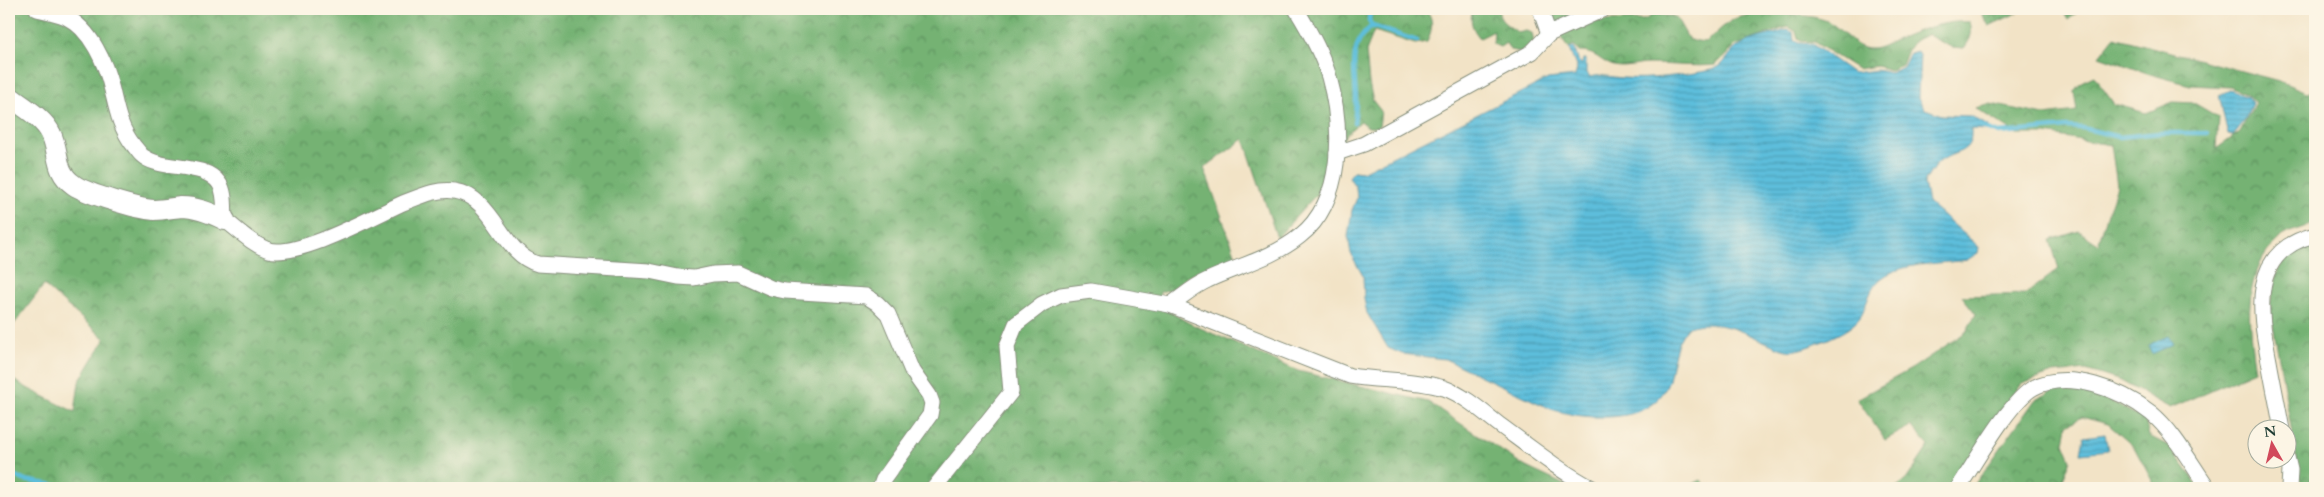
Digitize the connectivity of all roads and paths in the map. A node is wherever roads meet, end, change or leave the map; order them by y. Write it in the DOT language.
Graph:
graph roads {
  1 [pos="37,9"];
  2 [pos="1296,9"];
  3 [pos="1540,9"];
  4 [pos="1604,9"];
  5 [pos="1549,34"];
  6 [pos="9,96"];
  7 [pos="1337,153"];
  8 [pos="225,220"];
  9 [pos="2315,235"];
  10 [pos="1170,305"];
  11 [pos="2280,420"];
  12 [pos="2290,470"];
  13 [pos="880,488"];
  14 [pos="934,488"];
  15 [pos="1592,488"];
  16 [pos="1958,488"];
  17 [pos="2208,488"];
  18 [pos="2290,488"];
  1 -- 8 [label="street"];
  2 -- 7 [label="street"];
  3 -- 5 [label="street"];
  4 -- 5 [label="street"];
  5 -- 7 [label="street"];
  6 -- 8 [label="street"];
  7 -- 10 [label="street"];
  8 -- 13 [label="street"];
  9 -- 11 [label="street"];
  10 -- 14 [label="street"];
  10 -- 15 [label="street"];
  12 -- 18 [label="street"];
  16 -- 17 [label="street"];
}
